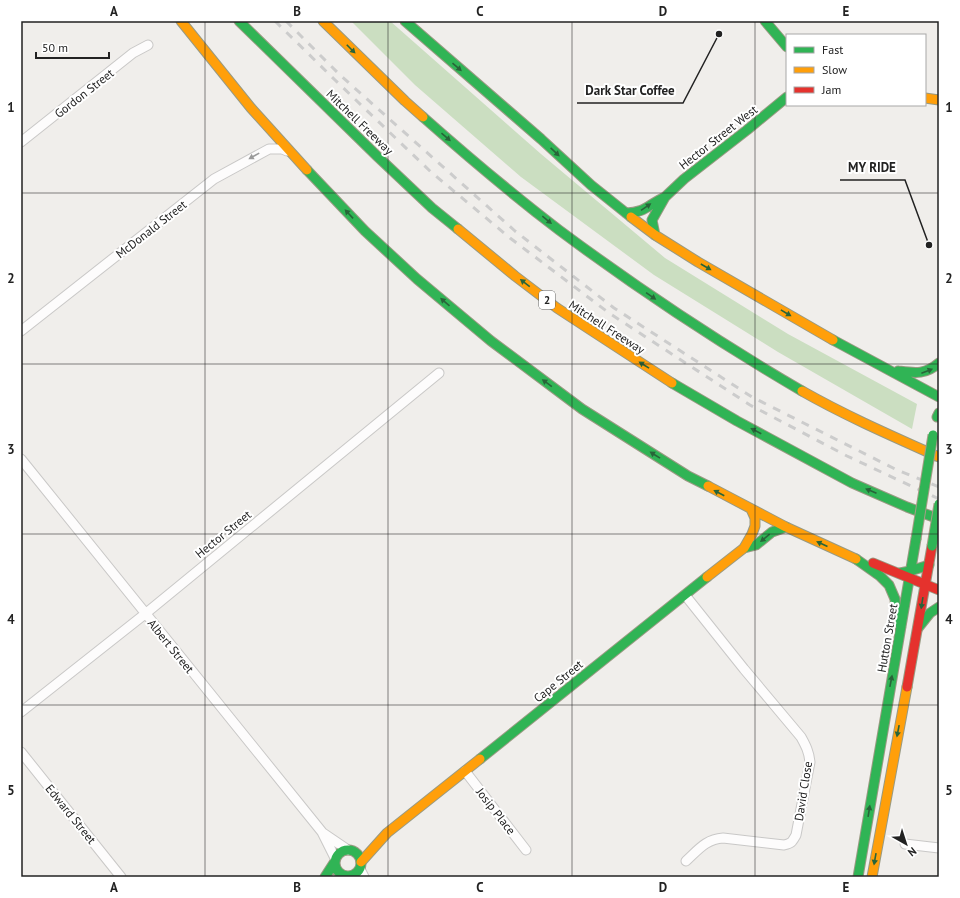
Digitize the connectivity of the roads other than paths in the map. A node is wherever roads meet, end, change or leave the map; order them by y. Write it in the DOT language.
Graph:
graph roads {
  1 [pos="181,21"];
  2 [pos="239,21"];
  3 [pos="324,21"];
  4 [pos="404,21"];
  5 [pos="765,21"];
  6 [pos="424,28"];
  7 [pos="427,41"];
  8 [pos="148,45"];
  9 [pos="786,46"];
  10 [pos="786,98"];
  11 [pos="926,98"];
  12 [pos="939,100"];
  13 [pos="21,142"];
  14 [pos="290,152"];
  15 [pos="665,197"];
  16 [pos="626,214"];
  17 [pos="655,235"];
  18 [pos="21,331"];
  19 [pos="939,363"];
  20 [pos="886,369"];
  21 [pos="439,373"];
  22 [pos="937,395"];
  23 [pos="939,404"];
  24 [pos="936,424"];
  25 [pos="939,457"];
  26 [pos="21,459"];
  27 [pos="939,504"];
  28 [pos="751,509"];
  29 [pos="939,519"];
  30 [pos="786,527"];
  31 [pos="744,548"];
  32 [pos="857,560"];
  33 [pos="929,565"];
  34 [pos="911,573"];
  35 [pos="926,584"];
  36 [pos="939,590"];
  37 [pos="685,595"];
  38 [pos="939,607"];
  39 [pos="145,614"];
  40 [pos="901,627"];
  41 [pos="918,628"];
  42 [pos="21,712"];
  43 [pos="21,752"];
  44 [pos="465,771"];
  45 [pos="322,832"];
  46 [pos="387,833"];
  47 [pos="905,844"];
  48 [pos="357,848"];
  49 [pos="939,848"];
  50 [pos="526,850"];
  51 [pos="335,861"];
  52 [pos="686,861"];
  53 [pos="362,869"];
  54 [pos="121,877"];
  55 [pos="325,877"];
  56 [pos="347,877"];
  57 [pos="858,877"];
  58 [pos="872,877"];
  1 -- 14 [label="main road"];
  29 -- 2 [label="main road, Mitchell Freeway / 2, one-way"];
  3 -- 25 [label="main road, one-way"];
  4 -- 7 [label="main road"];
  5 -- 9 [label="main road"];
  6 -- 7 [label="main road"];
  7 -- 16 [label="main road, one-way"];
  8 -- 13 [label="street, Gordon Street"];
  10 -- 15 [label="main road, Hector Street West"];
  11 -- 12 [label="main road"];
  14 -- 18 [label="street, McDonald Street, one-way"];
  28 -- 14 [label="main road, one-way"];
  16 -- 15 [label="main road, Hector Street West, one-way"];
  15 -- 17 [label="main road, Hector Street West"];
  16 -- 17 [label="main road"];
  17 -- 20 [label="main road, one-way"];
  20 -- 19 [label="main road, one-way"];
  20 -- 22 [label="main road"];
  21 -- 39 [label="street, Hector Street"];
  23 -- 24 [label="main road, Hutton Street"];
  24 -- 34 [label="main road, Hutton Street, bridge"];
  26 -- 39 [label="street, Albert Street"];
  27 -- 33 [label="main road, bridge"];
  28 -- 30 [label="main road"];
  28 -- 31 [label="main road, Cape Street"];
  30 -- 31 [label="main road, Cape Street, one-way"];
  32 -- 30 [label="main road, one-way"];
  31 -- 37 [label="main road, Cape Street"];
  32 -- 34 [label="main road"];
  32 -- 40 [label="main road"];
  33 -- 34 [label="main road"];
  33 -- 35 [label="main road"];
  34 -- 35 [label="main road"];
  34 -- 40 [label="main road, Hutton Street"];
  35 -- 36 [label="main road"];
  35 -- 41 [label="main road, one-way"];
  37 -- 44 [label="main road, Cape Street"];
  37 -- 52 [label="street, David Close"];
  38 -- 41 [label="main road"];
  39 -- 42 [label="street, Hector Street"];
  39 -- 45 [label="street, Albert Street"];
  57 -- 40 [label="main road, Hutton Street, one-way"];
  41 -- 58 [label="main road, one-way"];
  43 -- 54 [label="street, Edward Street"];
  44 -- 46 [label="main road, Cape Street"];
  44 -- 50 [label="street, Josip Place"];
  45 -- 48 [label="street, Albert Street"];
  45 -- 51 [label="street, Albert Street"];
  46 -- 48 [label="main road, Cape Street"];
  46 -- 53 [label="main road, Cape Street"];
  47 -- 49 [label="street"];
  48 -- 51 [label="main road"];
  48 -- 53 [label="main road"];
  51 -- 55 [label="main road"];
  51 -- 56 [label="main road"];
  53 -- 56 [label="main road"];
}
